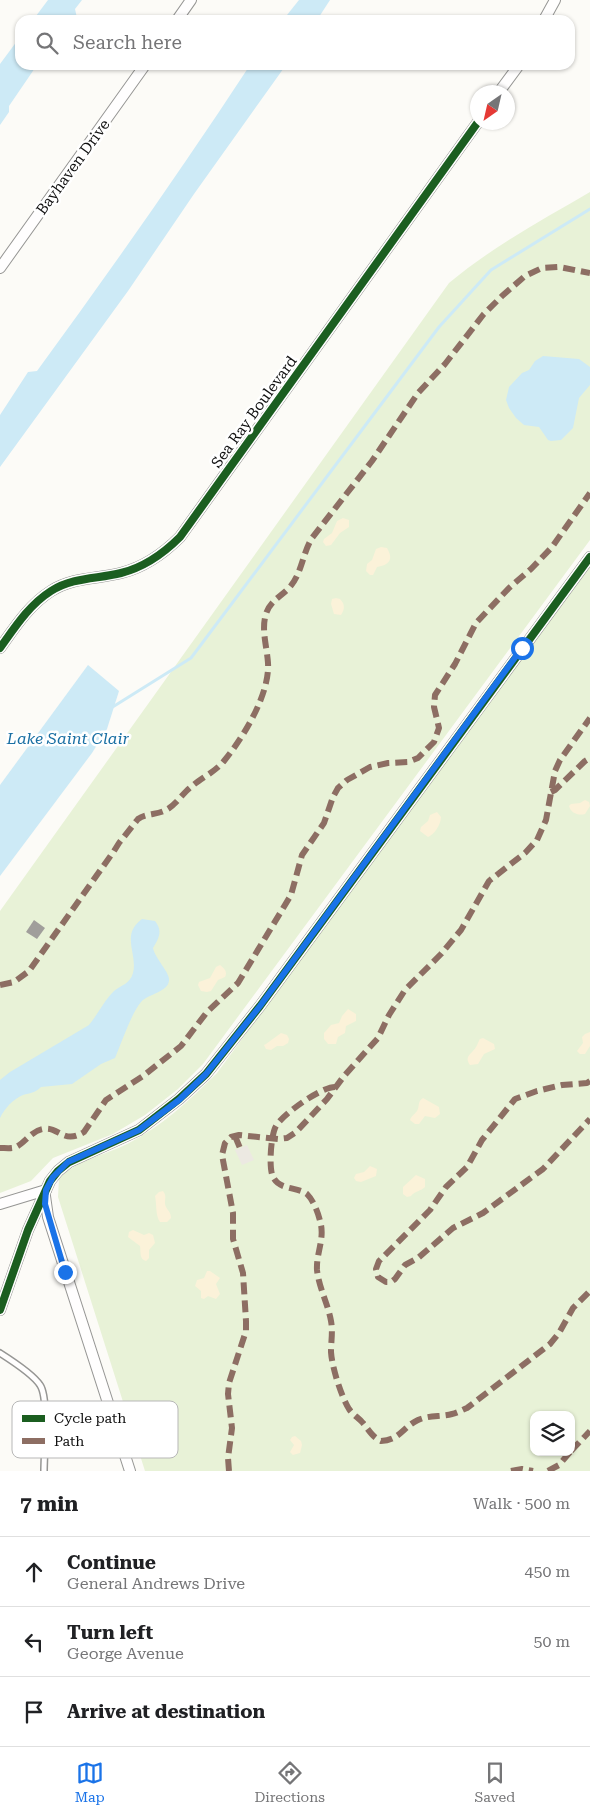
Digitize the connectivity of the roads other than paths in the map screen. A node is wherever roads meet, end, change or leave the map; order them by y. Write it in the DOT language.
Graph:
graph roads {
  1 [pos="192,0"];
  2 [pos="555,0"];
  3 [pos="181,15"];
  4 [pos="547,15"];
  5 [pos="141,70"];
  6 [pos="515,70"];
  7 [pos="504,85"];
  8 [pos="472,130"];
  9 [pos="0,268"];
  10 [pos="590,557"];
  11 [pos="0,648"];
  12 [pos="46,1190"];
  13 [pos="0,1204"];
  14 [pos="0,1310"];
  15 [pos="0,1352"];
  16 [pos="44,1401"];
  17 [pos="107,1401"];
  18 [pos="44,1458"];
  19 [pos="126,1458"];
  20 [pos="44,1471"];
  21 [pos="130,1471"];
  1 -- 3 [label="street"];
  2 -- 4 [label="street"];
  5 -- 9 [label="street, Bayhaven Drive"];
  6 -- 7 [label="street"];
  8 -- 11 [label="street, Sea Ray Boulevard"];
  10 -- 12 [label="street"];
  12 -- 13 [label="street"];
  12 -- 14 [label="street"];
  12 -- 17 [label="street"];
  15 -- 16 [label="lane"];
  18 -- 20 [label="lane"];
  19 -- 21 [label="street"];
}
